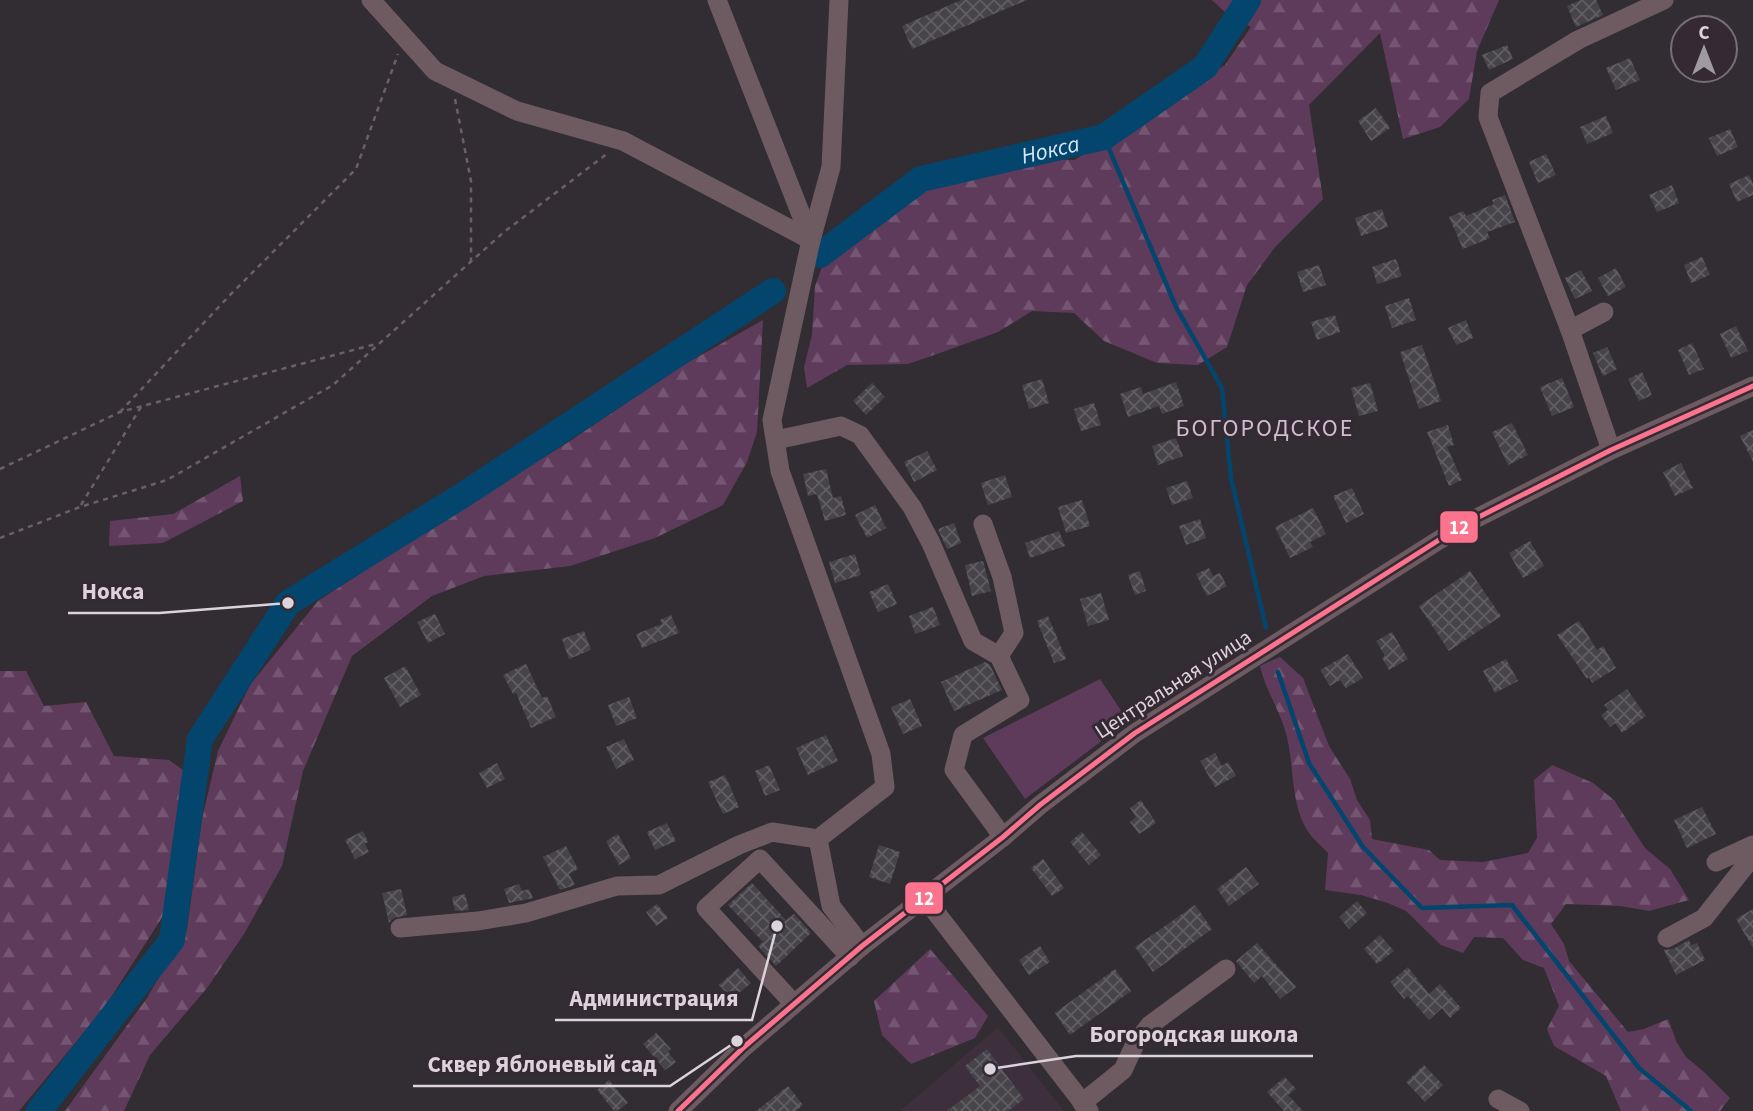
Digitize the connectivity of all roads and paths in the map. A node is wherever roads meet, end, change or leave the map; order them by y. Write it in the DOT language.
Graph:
graph roads {
  1 [pos="371,0"];
  2 [pos="717,0"];
  3 [pos="839,0"];
  4 [pos="1664,0"];
  5 [pos="404,37"];
  6 [pos="451,79"];
  7 [pos="623,141"];
  8 [pos="811,240"];
  9 [pos="471,261"];
  10 [pos="1604,312"];
  11 [pos="1570,330"];
  12 [pos="379,344"];
  13 [pos="1753,386"];
  14 [pos="141,407"];
  15 [pos="120,412"];
  16 [pos="776,440"];
  17 [pos="1611,450"];
  18 [pos="0,469"];
  19 [pos="80,507"];
  20 [pos="984,524"];
  21 [pos="0,538"];
  22 [pos="999,656"];
  23 [pos="1003,837"];
  24 [pos="818,839"];
  25 [pos="1753,845"];
  26 [pos="1753,856"];
  27 [pos="1716,862"];
  28 [pos="924,897"];
  29 [pos="400,928"];
  30 [pos="1667,938"];
  31 [pos="856,952"];
  32 [pos="1226,969"];
  33 [pos="794,1004"];
  34 [pos="1498,1099"];
  35 [pos="1086,1107"];
  36 [pos="678,1111"];
  37 [pos="1520,1111"];
  1 -- 5 [label="street"];
  2 -- 8 [label="street"];
  3 -- 8 [label="street"];
  4 -- 11 [label="street"];
  5 -- 6 [label="street"];
  5 -- 15 [label="path"];
  6 -- 7 [label="street"];
  6 -- 9 [label="path"];
  7 -- 8 [label="street"];
  7 -- 9 [label="path"];
  8 -- 16 [label="street"];
  9 -- 12 [label="path"];
  10 -- 11 [label="street"];
  11 -- 17 [label="street"];
  12 -- 14 [label="path"];
  12 -- 19 [label="path"];
  13 -- 17 [label="street, Центральная улица"];
  14 -- 15 [label="path"];
  14 -- 19 [label="path"];
  15 -- 18 [label="path"];
  16 -- 22 [label="street"];
  16 -- 24 [label="street"];
  17 -- 23 [label="street, Центральная улица"];
  19 -- 21 [label="path"];
  20 -- 22 [label="street"];
  22 -- 23 [label="street"];
  23 -- 28 [label="street, Центральная улица"];
  24 -- 29 [label="street"];
  24 -- 31 [label="street"];
  25 -- 27 [label="street"];
  26 -- 30 [label="street"];
  28 -- 31 [label="street, Центральная улица"];
  28 -- 35 [label="street"];
  31 -- 33 [label="street, Центральная улица"];
  31 -- 33 [label="street"];
  32 -- 35 [label="street"];
  33 -- 36 [label="street, Центральная улица"];
  34 -- 37 [label="street"];
}
